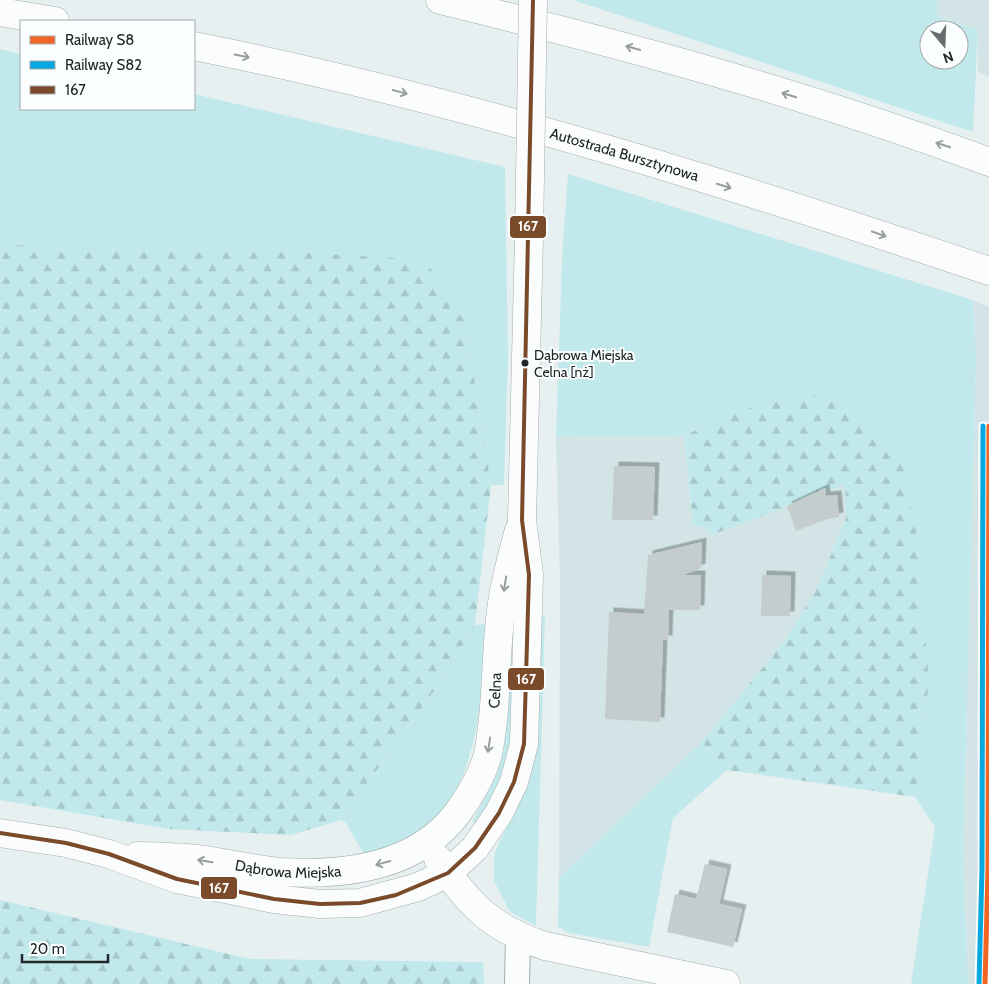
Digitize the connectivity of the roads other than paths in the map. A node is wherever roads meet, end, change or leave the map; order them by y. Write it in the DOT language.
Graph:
graph roads {
  1 [pos="440,0"];
  2 [pos="533,0"];
  3 [pos="0,12"];
  4 [pos="49,20"];
  5 [pos="195,46"];
  6 [pos="989,162"];
  7 [pos="989,271"];
  8 [pos="522,520"];
  9 [pos="0,833"];
  10 [pos="428,843"];
  11 [pos="109,854"];
  12 [pos="448,873"];
  13 [pos="518,938"];
  14 [pos="517,984"];
  15 [pos="726,984"];
  6 -- 1 [label="main road, one-way"];
  2 -- 8 [label="main road, Celna, bridge"];
  3 -- 4 [label="main road"];
  5 -- 7 [label="main road, Autostrada Bursztynowa, one-way"];
  8 -- 10 [label="main road, Celna, one-way"];
  8 -- 12 [label="main road, Celna"];
  9 -- 11 [label="main road, Dąbrowa Miejska"];
  10 -- 11 [label="main road, Dąbrowa Miejska, one-way"];
  10 -- 12 [label="main road"];
  11 -- 12 [label="main road, Dąbrowa Miejska"];
  12 -- 13 [label="main road"];
  13 -- 14 [label="street"];
  13 -- 15 [label="main road"];
}
